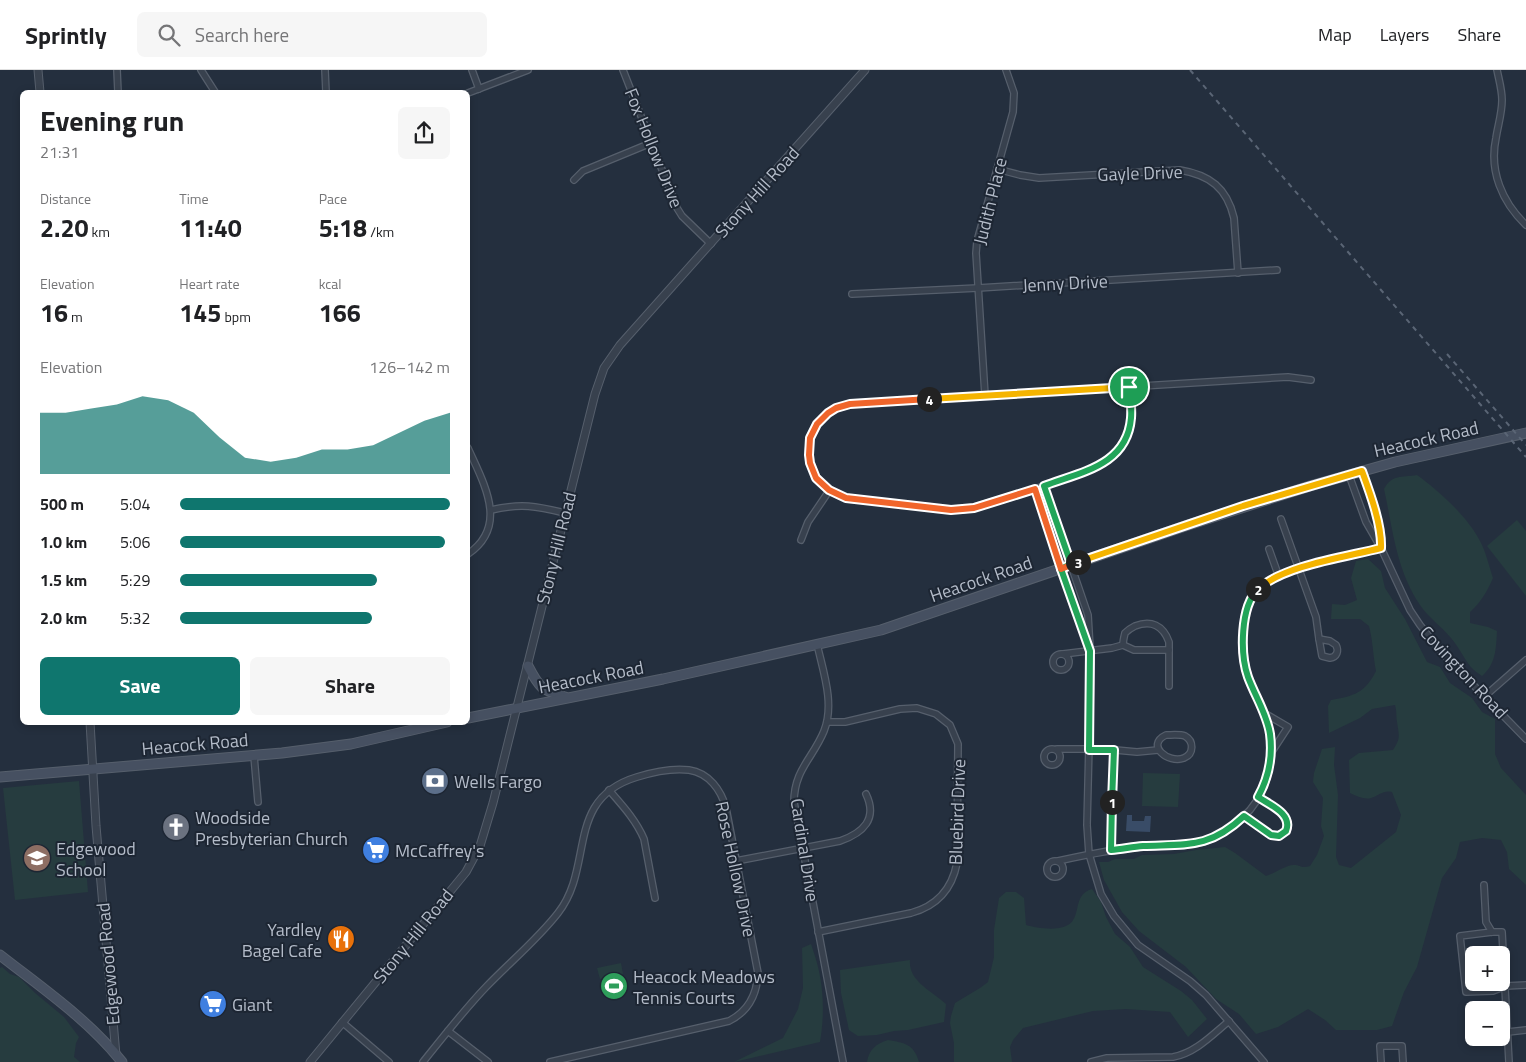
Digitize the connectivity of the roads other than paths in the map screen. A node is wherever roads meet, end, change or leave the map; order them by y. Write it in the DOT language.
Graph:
graph roads {
  1 [pos="38,70"];
  2 [pos="117,70"];
  3 [pos="201,70"];
  4 [pos="325,70"];
  5 [pos="472,70"];
  6 [pos="528,70"];
  7 [pos="623,70"];
  8 [pos="865,70"];
  9 [pos="1006,70"];
  10 [pos="1497,70"];
  11 [pos="479,89"];
  12 [pos="40,90"];
  13 [pos="118,90"];
  14 [pos="214,90"];
  15 [pos="326,90"];
  16 [pos="470,93"];
  17 [pos="651,143"];
  18 [pos="997,170"];
  19 [pos="574,180"];
  20 [pos="1526,225"];
  21 [pos="711,244"];
  22 [pos="1277,270"];
  23 [pos="1238,273"];
  24 [pos="978,288"];
  25 [pos="852,294"];
  26 [pos="1311,380"];
  27 [pos="1129,387"];
  28 [pos="985,395"];
  29 [pos="1526,433"];
  30 [pos="470,453"];
  31 [pos="1362,471"];
  32 [pos="1349,475"];
  33 [pos="1044,486"];
  34 [pos="1035,489"];
  35 [pos="829,490"];
  36 [pos="491,510"];
  37 [pos="565,513"];
  38 [pos="1281,519"];
  39 [pos="801,540"];
  40 [pos="1381,548"];
  41 [pos="1270,549"];
  42 [pos="470,552"];
  43 [pos="1071,564"];
  44 [pos="1061,569"];
  45 [pos="1299,569"];
  46 [pos="1279,577"];
  47 [pos="1319,639"];
  48 [pos="817,644"];
  49 [pos="1123,645"];
  50 [pos="1169,650"];
  51 [pos="1090,651"];
  52 [pos="1063,654"];
  53 [pos="1526,660"];
  54 [pos="528,666"];
  55 [pos="1169,686"];
  56 [pos="1485,696"];
  57 [pos="568,698"];
  58 [pos="518,708"];
  59 [pos="1264,712"];
  60 [pos="470,718"];
  61 [pos="826,722"];
  62 [pos="90,725"];
  63 [pos="434,725"];
  64 [pos="1526,739"];
  65 [pos="1057,749"];
  66 [pos="1089,750"];
  67 [pos="1114,750"];
  68 [pos="1158,750"];
  69 [pos="1271,753"];
  70 [pos="254,756"];
  71 [pos="93,769"];
  72 [pos="0,777"];
  73 [pos="609,790"];
  74 [pos="866,794"];
  75 [pos="1258,797"];
  76 [pos="258,802"];
  77 [pos="1244,816"];
  78 [pos="803,847"];
  79 [pos="1111,850"];
  80 [pos="1089,854"];
  81 [pos="736,861"];
  82 [pos="1058,861"];
  83 [pos="1484,885"];
  84 [pos="655,898"];
  85 [pos="818,932"];
  86 [pos="1492,932"];
  87 [pos="1503,946"];
  88 [pos="0,956"];
  89 [pos="1465,983"];
  90 [pos="1510,986"];
  91 [pos="1526,986"];
  92 [pos="1466,991"];
  93 [pos="1493,991"];
  94 [pos="1228,1021"];
  95 [pos="342,1022"];
  96 [pos="1526,1030"];
  97 [pos="448,1031"];
  98 [pos="1510,1032"];
  99 [pos="1508,1046"];
  100 [pos="119,1058"];
  101 [pos="1131,1059"];
  102 [pos="1150,1060"];
  103 [pos="310,1062"];
  104 [pos="389,1062"];
  105 [pos="422,1062"];
  106 [pos="488,1062"];
  107 [pos="550,1062"];
  108 [pos="843,1062"];
  109 [pos="1091,1062"];
  110 [pos="1264,1062"];
  111 [pos="1380,1062"];
  112 [pos="1402,1062"];
  113 [pos="1509,1062"];
  1 -- 12 [label="street"];
  2 -- 13 [label="street"];
  3 -- 14 [label="street"];
  4 -- 15 [label="street"];
  5 -- 11 [label="street"];
  6 -- 11 [label="street"];
  7 -- 17 [label="street, Fox Hollow Drive"];
  8 -- 21 [label="street, Stony Hill Road"];
  9 -- 18 [label="street, Judith Place"];
  10 -- 20 [label="street"];
  11 -- 16 [label="street"];
  17 -- 19 [label="street"];
  17 -- 21 [label="street, Fox Hollow Drive"];
  18 -- 23 [label="street, Gayle Drive"];
  18 -- 24 [label="street, Judith Place"];
  21 -- 37 [label="street, Stony Hill Road"];
  22 -- 23 [label="street, Jenny Drive"];
  23 -- 24 [label="street, Jenny Drive"];
  24 -- 25 [label="street, Jenny Drive"];
  24 -- 28 [label="street, Judith Place"];
  26 -- 27 [label="street"];
  27 -- 28 [label="street"];
  27 -- 33 [label="street"];
  28 -- 35 [label="street"];
  29 -- 31 [label="main road, Heacock Road"];
  30 -- 36 [label="street"];
  31 -- 32 [label="main road, Heacock Road"];
  31 -- 40 [label="street, Covington Road"];
  32 -- 40 [label="street, Covington Road"];
  32 -- 43 [label="main road, Heacock Road"];
  33 -- 34 [label="street"];
  33 -- 43 [label="street"];
  34 -- 35 [label="street"];
  34 -- 44 [label="street"];
  35 -- 39 [label="street"];
  36 -- 37 [label="street"];
  36 -- 42 [label="street"];
  37 -- 54 [label="street, Stony Hill Road"];
  38 -- 45 [label="street"];
  40 -- 45 [label="street"];
  40 -- 56 [label="street, Covington Road"];
  41 -- 46 [label="street"];
  43 -- 44 [label="main road, Heacock Road"];
  43 -- 51 [label="street"];
  44 -- 48 [label="main road, Heacock Road"];
  44 -- 51 [label="street"];
  45 -- 46 [label="street"];
  45 -- 47 [label="street"];
  46 -- 59 [label="street"];
  48 -- 57 [label="main road, Heacock Road"];
  48 -- 61 [label="street, Cardinal Drive"];
  49 -- 50 [label="street"];
  49 -- 50 [label="street"];
  49 -- 51 [label="street"];
  50 -- 55 [label="street"];
  51 -- 52 [label="street"];
  51 -- 66 [label="street"];
  53 -- 56 [label="street"];
  54 -- 57 [label="main road"];
  54 -- 58 [label="street, Stony Hill Road"];
  56 -- 64 [label="street, Covington Road"];
  57 -- 58 [label="main road, Heacock Road"];
  58 -- 60 [label="main road, Heacock Road"];
  58 -- 95 [label="street, Stony Hill Road"];
  59 -- 69 [label="street"];
  59 -- 69 [label="street"];
  61 -- 78 [label="street, Cardinal Drive"];
  61 -- 85 [label="street, Bluebird Drive"];
  62 -- 71 [label="street, Edgewood Road"];
  63 -- 70 [label="main road, Heacock Road"];
  65 -- 66 [label="street"];
  66 -- 67 [label="street"];
  66 -- 80 [label="street"];
  67 -- 68 [label="street"];
  67 -- 79 [label="street"];
  68 -- 68 [label="street"];
  69 -- 75 [label="street"];
  70 -- 71 [label="main road, Heacock Road"];
  70 -- 76 [label="street"];
  71 -- 72 [label="main road, Heacock Road"];
  71 -- 100 [label="street, Edgewood Road"];
  73 -- 81 [label="street, Rose Hollow Drive"];
  73 -- 84 [label="street"];
  73 -- 97 [label="street, Rose Hollow Drive"];
  74 -- 78 [label="street"];
  75 -- 77 [label="street"];
  75 -- 77 [label="street"];
  77 -- 79 [label="street"];
  78 -- 81 [label="street"];
  78 -- 85 [label="street, Cardinal Drive"];
  79 -- 80 [label="street"];
  80 -- 82 [label="street"];
  80 -- 94 [label="street"];
  81 -- 107 [label="street, Rose Hollow Drive"];
  83 -- 86 [label="street"];
  85 -- 108 [label="street, Cardinal Drive"];
  86 -- 87 [label="street"];
  86 -- 89 [label="street"];
  88 -- 100 [label="main road"];
  90 -- 91 [label="street"];
  92 -- 93 [label="street"];
  94 -- 102 [label="street"];
  94 -- 110 [label="street"];
  95 -- 103 [label="street, Stony Hill Road"];
  95 -- 104 [label="street"];
  96 -- 98 [label="street"];
  97 -- 105 [label="street, Rose Hollow Drive"];
  97 -- 106 [label="street"];
  99 -- 113 [label="street"];
  101 -- 102 [label="street"];
  101 -- 109 [label="street"];
  111 -- 112 [label="street"];
}
